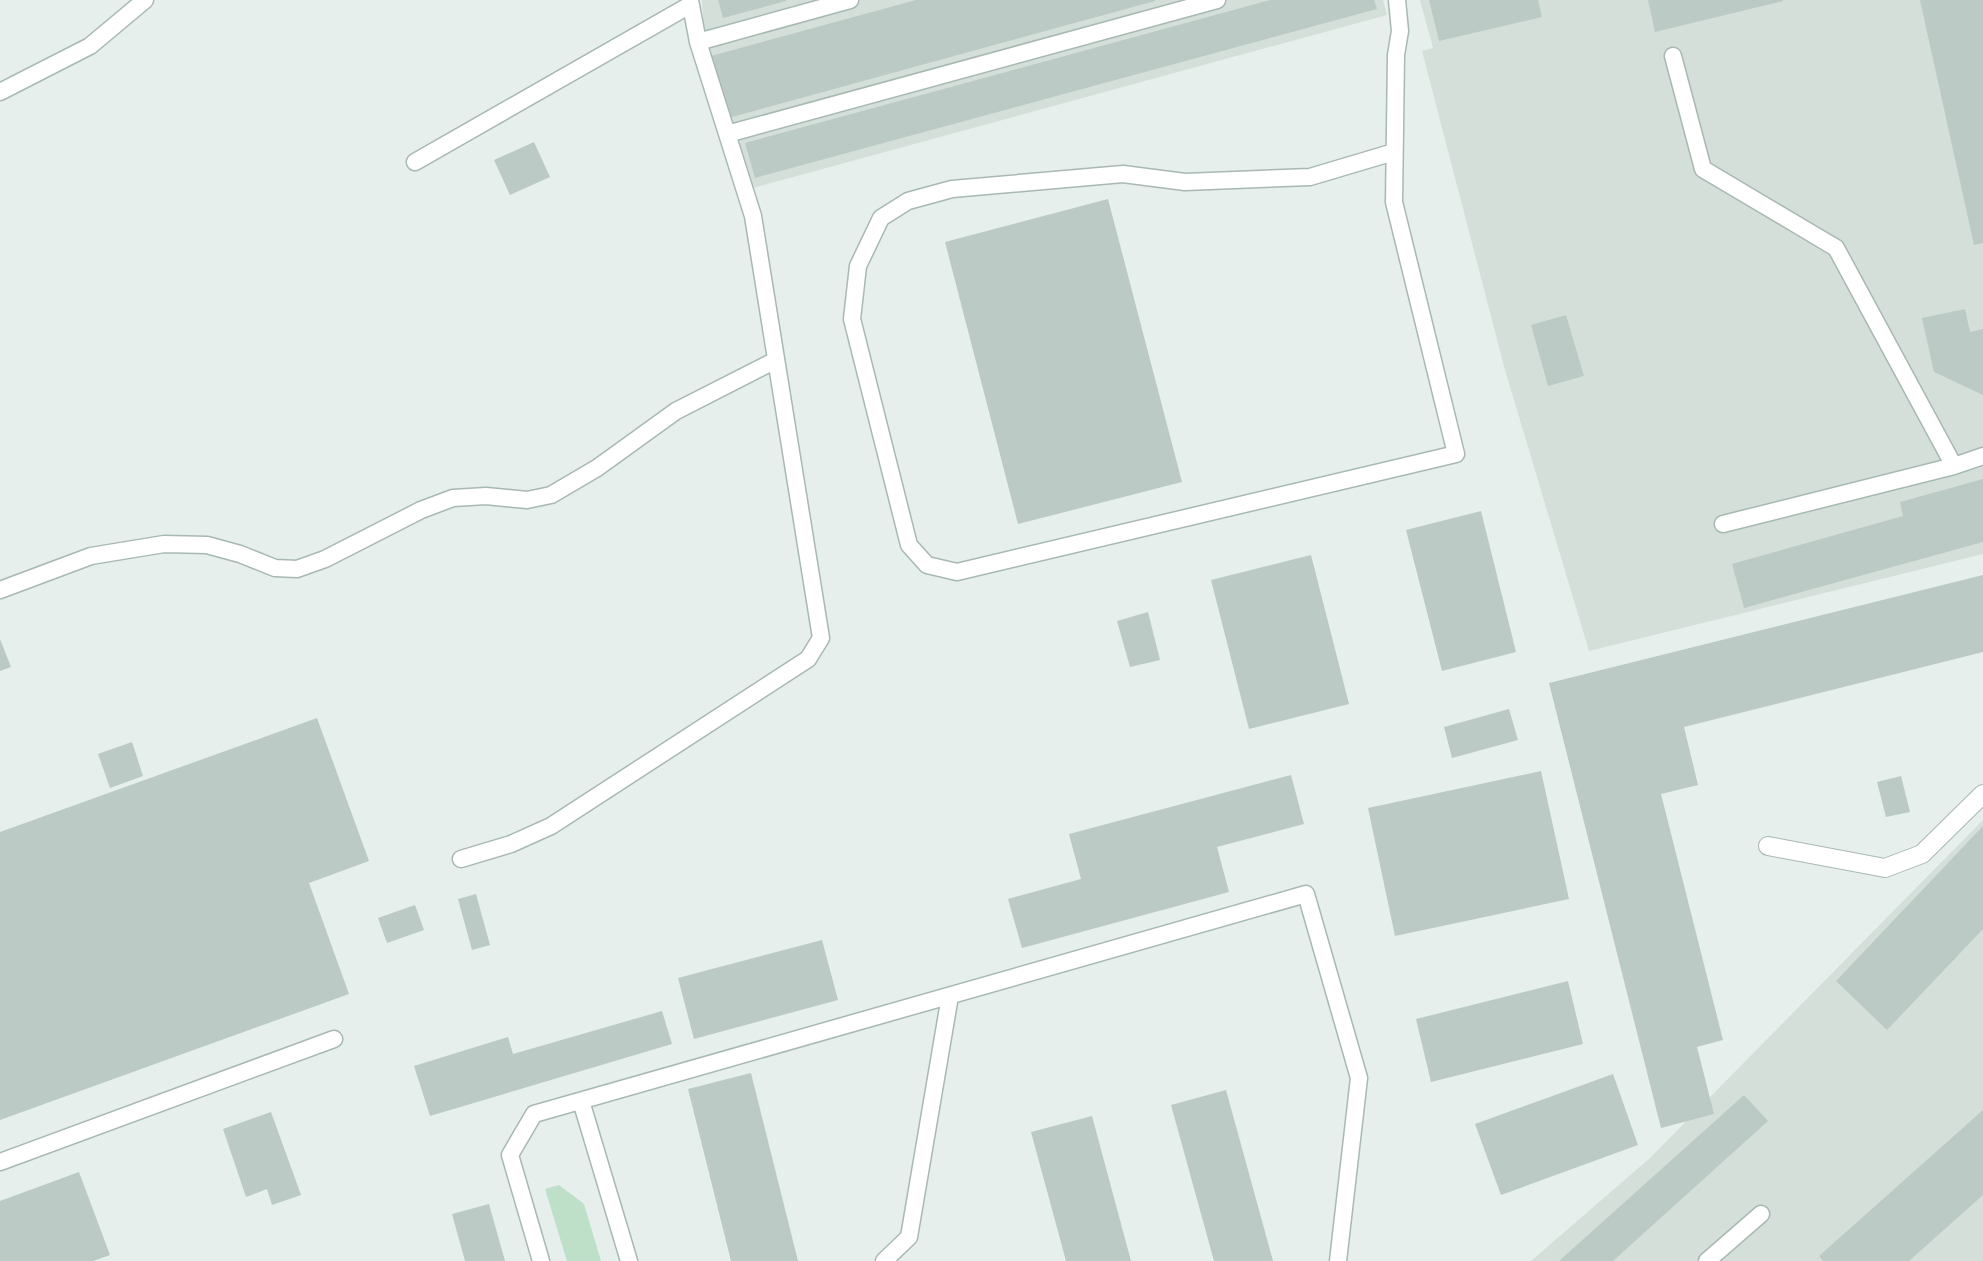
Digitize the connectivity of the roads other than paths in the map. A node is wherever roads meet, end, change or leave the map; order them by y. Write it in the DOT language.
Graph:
graph roads {
  1 [pos="145,0"];
  2 [pos="850,0"];
  3 [pos="1217,0"];
  4 [pos="1397,0"];
  5 [pos="690,3"];
  6 [pos="698,42"];
  7 [pos="1673,56"];
  8 [pos="0,92"];
  9 [pos="727,134"];
  10 [pos="1394,152"];
  11 [pos="415,162"];
  12 [pos="776,360"];
  13 [pos="1983,456"];
  14 [pos="1954,466"];
  15 [pos="1723,524"];
  16 [pos="0,590"];
  17 [pos="1983,794"];
  18 [pos="1768,846"];
  19 [pos="460,859"];
  20 [pos="950,996"];
  21 [pos="334,1039"];
  22 [pos="581,1101"];
  23 [pos="0,1162"];
  24 [pos="1761,1214"];
  25 [pos="541,1261"];
  26 [pos="629,1261"];
  27 [pos="884,1261"];
  28 [pos="1338,1261"];
  29 [pos="1707,1261"];
  1 -- 8 [label="lane"];
  2 -- 6 [label="lane"];
  3 -- 9 [label="lane"];
  4 -- 10 [label="lane"];
  5 -- 6 [label="lane"];
  5 -- 11 [label="lane"];
  6 -- 9 [label="lane"];
  7 -- 14 [label="lane"];
  9 -- 12 [label="lane"];
  10 -- 10 [label="lane"];
  12 -- 16 [label="lane"];
  12 -- 19 [label="lane"];
  13 -- 14 [label="lane"];
  14 -- 15 [label="lane"];
  17 -- 18 [label="street"];
  20 -- 22 [label="lane"];
  20 -- 27 [label="lane"];
  20 -- 28 [label="lane"];
  21 -- 23 [label="lane"];
  22 -- 25 [label="lane"];
  22 -- 26 [label="lane"];
  24 -- 29 [label="lane"];
}
